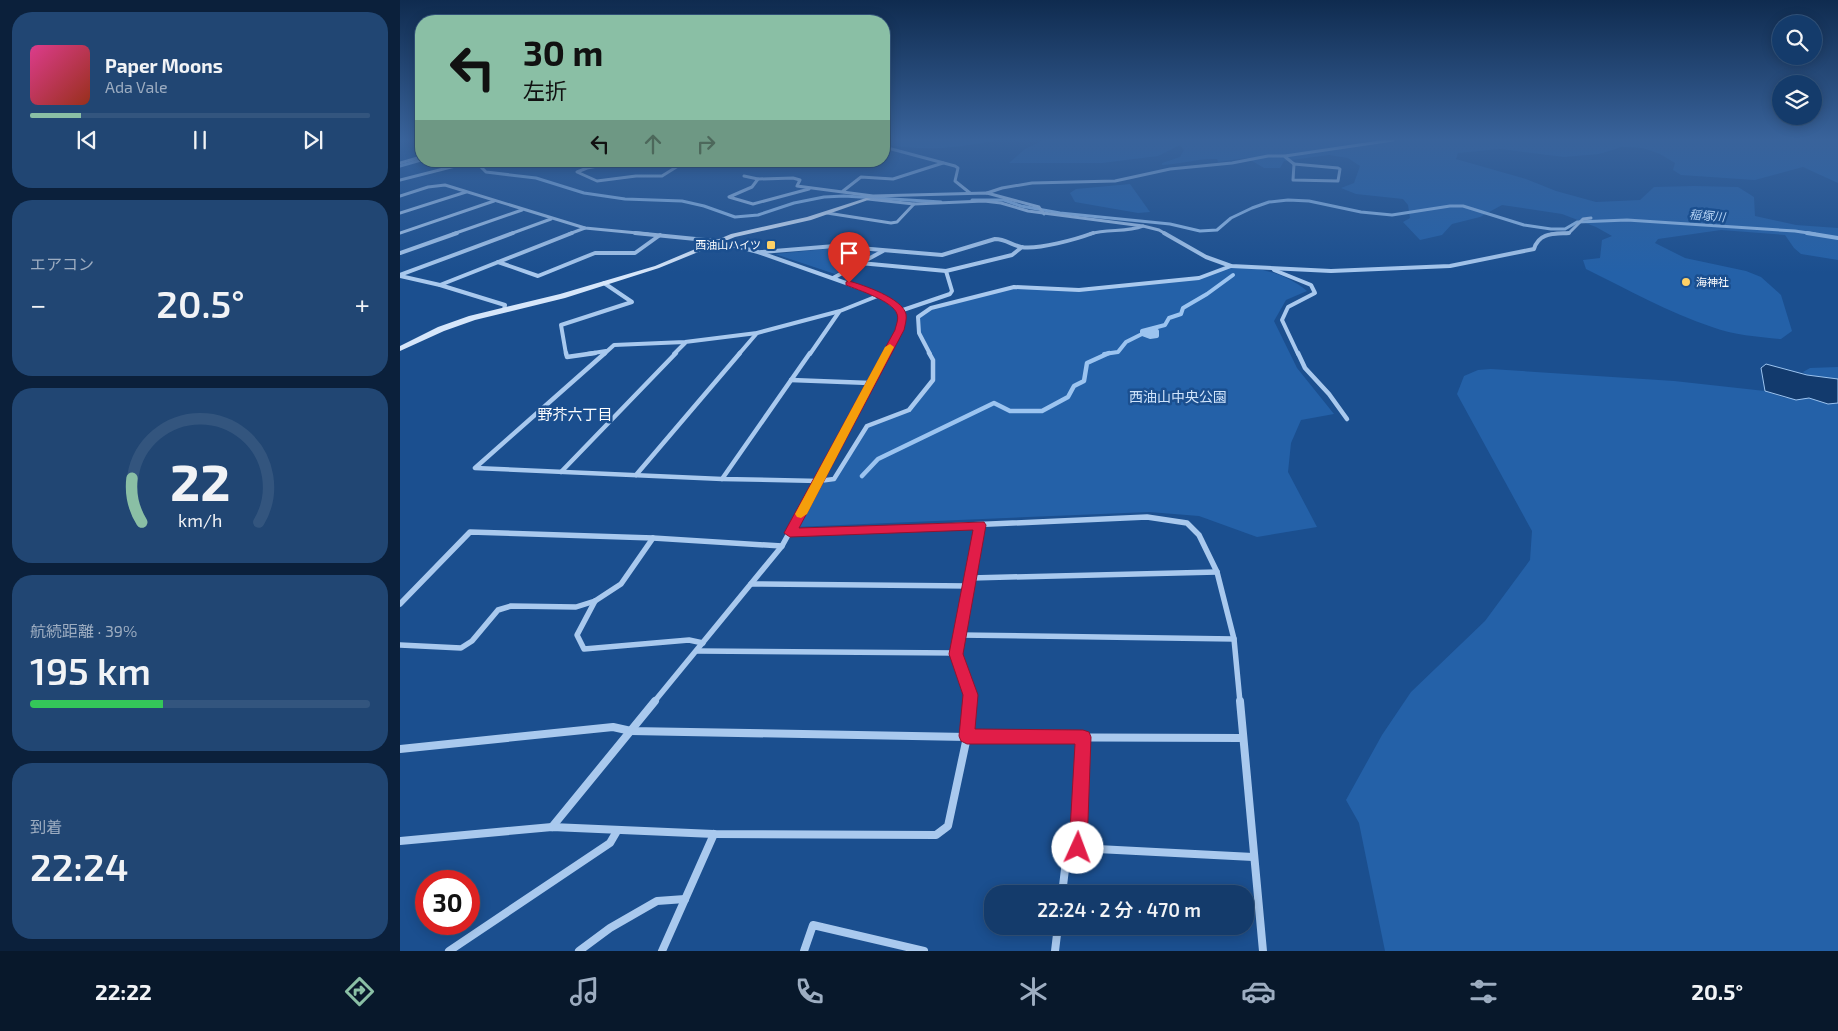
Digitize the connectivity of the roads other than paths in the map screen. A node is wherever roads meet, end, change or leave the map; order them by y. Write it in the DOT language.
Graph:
graph roads {
  1 [pos="754,184"];
  2 [pos="798,184"];
  3 [pos="852,184"];
  4 [pos="960,184"];
  5 [pos="1020,184"];
  6 [pos="812,188"];
  7 [pos="843,191"];
  8 [pos="468,192"];
  9 [pos="987,193"];
  10 [pos="970,194"];
  11 [pos="400,196"];
  12 [pos="870,198"];
  13 [pos="494,201"];
  14 [pos="914,204"];
  15 [pos="523,209"];
  16 [pos="827,213"];
  17 [pos="400,214"];
  18 [pos="1044,214"];
  19 [pos="1591,218"];
  20 [pos="552,219"];
  21 [pos="1143,226"];
  22 [pos="585,228"];
  23 [pos="400,233"];
  24 [pos="660,235"];
  25 [pos="716,241"];
  26 [pos="1022,247"];
  27 [pos="885,250"];
  28 [pos="758,252"];
  29 [pos="400,253"];
  30 [pos="498,262"];
  31 [pos="860,263"];
  32 [pos="1231,266"];
  33 [pos="1269,268"];
  34 [pos="946,271"];
  35 [pos="400,276"];
  36 [pos="833,278"];
  37 [pos="604,283"];
  38 [pos="440,285"];
  39 [pos="880,295"];
  40 [pos="504,310"];
  41 [pos="840,311"];
  42 [pos="900,311"];
  43 [pos="757,333"];
  44 [pos="685,342"];
  45 [pos="400,349"];
  46 [pos="606,351"];
  47 [pos="792,380"];
  48 [pos="870,382"];
  49 [pos="1347,419"];
  50 [pos="561,472"];
  51 [pos="636,475"];
  52 [pos="722,479"];
  53 [pos="819,480"];
  54 [pos="980,525"];
  55 [pos="790,533"];
  56 [pos="653,538"];
  57 [pos="782,546"];
  58 [pos="1216,572"];
  59 [pos="970,582"];
  60 [pos="751,584"];
  61 [pos="595,601"];
  62 [pos="400,604"];
  63 [pos="959,636"];
  64 [pos="1234,639"];
  65 [pos="703,643"];
  66 [pos="400,645"];
  67 [pos="696,651"];
  68 [pos="956,654"];
  69 [pos="631,731"];
  70 [pos="967,736"];
  71 [pos="1083,737"];
  72 [pos="1242,738"];
  73 [pos="400,749"];
  74 [pos="552,827"];
  75 [pos="617,831"];
  76 [pos="714,834"];
  77 [pos="400,841"];
  78 [pos="1078,848"];
  79 [pos="1253,857"];
  80 [pos="1063,885"];
  81 [pos="685,899"];
  82 [pos="1057,935"];
  83 [pos="449,951"];
  84 [pos="579,951"];
  85 [pos="662,951"];
  86 [pos="804,951"];
  87 [pos="924,951"];
  88 [pos="1055,951"];
  89 [pos="1263,951"];
  1 -- 6 [label="street"];
  2 -- 6 [label="street"];
  3 -- 7 [label="street"];
  4 -- 10 [label="street"];
  5 -- 9 [label="street"];
  6 -- 7 [label="street"];
  7 -- 12 [label="street"];
  8 -- 11 [label="street"];
  8 -- 13 [label="street"];
  8 -- 17 [label="street"];
  9 -- 10 [label="street"];
  9 -- 18 [label="street"];
  10 -- 12 [label="street"];
  12 -- 14 [label="street"];
  12 -- 16 [label="street"];
  13 -- 15 [label="street"];
  13 -- 23 [label="street"];
  14 -- 16 [label="street"];
  14 -- 18 [label="street"];
  15 -- 20 [label="street"];
  15 -- 29 [label="street"];
  16 -- 25 [label="street"];
  18 -- 21 [label="street"];
  19 -- 33 [label="street"];
  20 -- 22 [label="street"];
  20 -- 35 [label="street"];
  21 -- 26 [label="street"];
  21 -- 32 [label="street"];
  22 -- 24 [label="street"];
  22 -- 30 [label="street"];
  24 -- 25 [label="street"];
  24 -- 30 [label="street"];
  25 -- 28 [label="street"];
  25 -- 37 [label="street"];
  26 -- 27 [label="street"];
  26 -- 34 [label="street"];
  27 -- 28 [label="street"];
  27 -- 31 [label="street"];
  28 -- 36 [label="street"];
  30 -- 38 [label="street"];
  31 -- 34 [label="street"];
  31 -- 36 [label="street"];
  32 -- 33 [label="street"];
  32 -- 53 [label="street"];
  33 -- 49 [label="street"];
  34 -- 42 [label="street"];
  35 -- 38 [label="street"];
  36 -- 39 [label="street"];
  37 -- 40 [label="street"];
  37 -- 46 [label="street"];
  38 -- 40 [label="street"];
  39 -- 41 [label="street"];
  39 -- 42 [label="street"];
  40 -- 45 [label="street"];
  41 -- 43 [label="street"];
  41 -- 47 [label="street"];
  42 -- 48 [label="street"];
  43 -- 44 [label="street"];
  43 -- 51 [label="street"];
  44 -- 46 [label="street"];
  44 -- 50 [label="street"];
  46 -- 50 [label="street"];
  47 -- 48 [label="street"];
  47 -- 52 [label="street"];
  48 -- 53 [label="street"];
  50 -- 51 [label="street"];
  51 -- 52 [label="street"];
  52 -- 53 [label="street"];
  53 -- 55 [label="street"];
  54 -- 55 [label="street"];
  54 -- 58 [label="street"];
  54 -- 59 [label="street"];
  55 -- 57 [label="street"];
  56 -- 57 [label="street"];
  56 -- 61 [label="street"];
  56 -- 62 [label="street"];
  57 -- 60 [label="street"];
  58 -- 59 [label="street"];
  58 -- 64 [label="street"];
  59 -- 60 [label="street"];
  59 -- 63 [label="street"];
  60 -- 65 [label="street"];
  61 -- 65 [label="street"];
  61 -- 66 [label="street"];
  63 -- 64 [label="street"];
  63 -- 68 [label="street"];
  64 -- 72 [label="street"];
  65 -- 67 [label="street"];
  67 -- 68 [label="street"];
  67 -- 69 [label="street"];
  68 -- 70 [label="street"];
  69 -- 70 [label="street"];
  69 -- 73 [label="street"];
  69 -- 74 [label="street"];
  70 -- 71 [label="street"];
  70 -- 76 [label="street"];
  71 -- 72 [label="street"];
  71 -- 78 [label="street"];
  72 -- 79 [label="street"];
  74 -- 75 [label="street"];
  74 -- 77 [label="street"];
  75 -- 76 [label="street"];
  75 -- 83 [label="street"];
  76 -- 81 [label="street"];
  78 -- 79 [label="street"];
  78 -- 80 [label="street"];
  79 -- 89 [label="street"];
  81 -- 84 [label="street"];
  81 -- 85 [label="street"];
  82 -- 88 [label="street"];
  86 -- 87 [label="street"];
}
